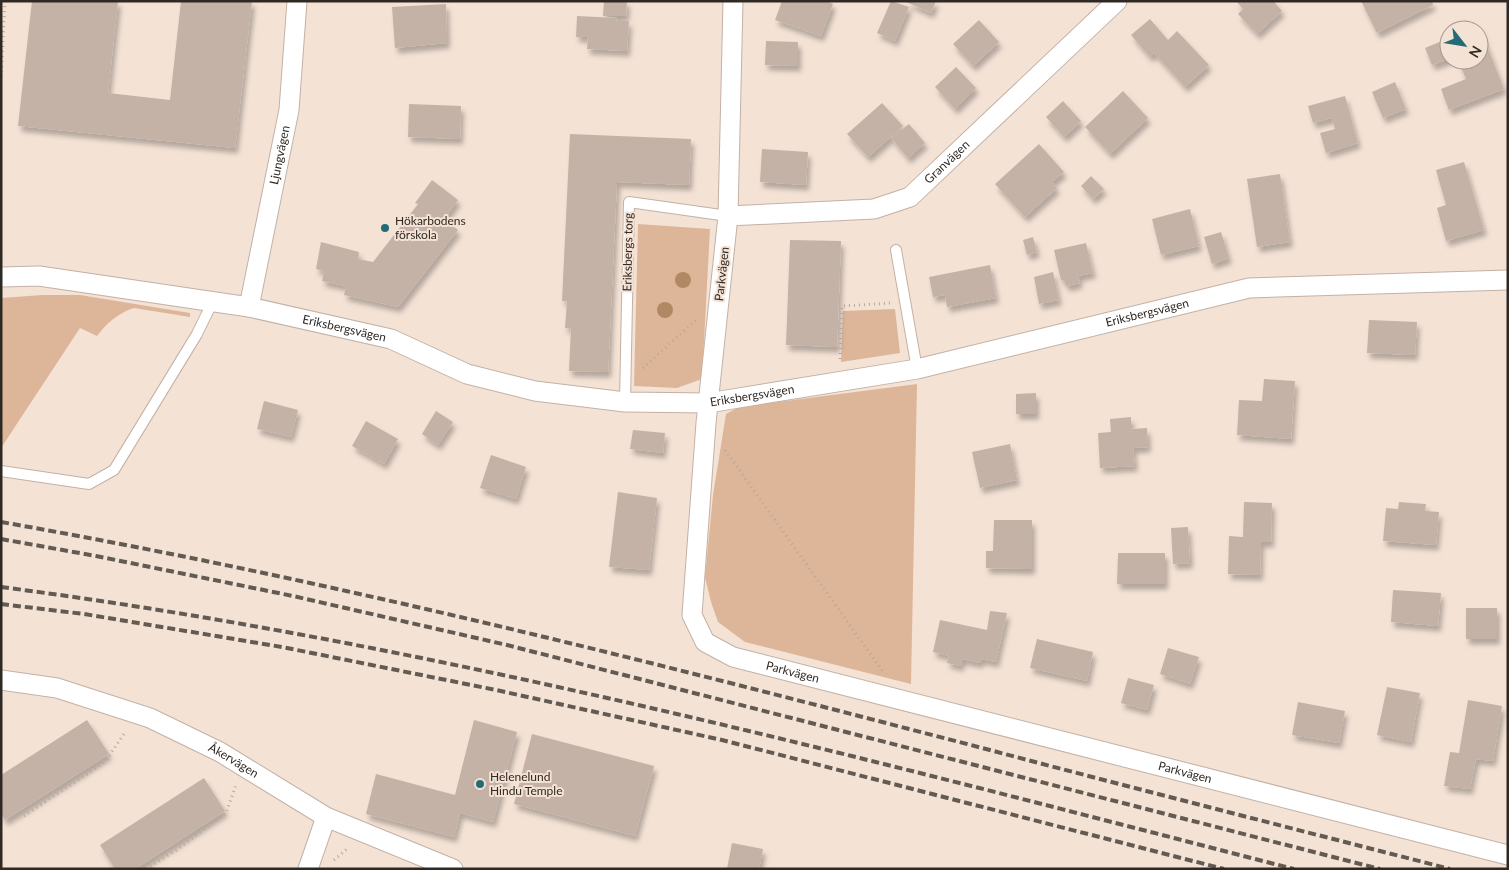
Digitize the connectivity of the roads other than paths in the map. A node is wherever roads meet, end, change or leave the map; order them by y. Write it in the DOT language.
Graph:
graph roads {
  1 [pos="297,1"];
  2 [pos="733,1"];
  3 [pos="1117,1"];
  4 [pos="728,216"];
  5 [pos="896,250"];
  6 [pos="1,277"];
  7 [pos="1508,280"];
  8 [pos="212,303"];
  9 [pos="249,307"];
  10 [pos="917,369"];
  11 [pos="625,402"];
  12 [pos="708,403"];
  13 [pos="1,471"];
  14 [pos="1,680"];
  15 [pos="326,817"];
  16 [pos="1508,855"];
  17 [pos="308,869"];
  18 [pos="453,869"];
  1 -- 9 [label="street, Ljungvägen"];
  2 -- 4 [label="street, Parkvägen"];
  3 -- 4 [label="street, Granvägen"];
  4 -- 11 [label="lane, Eriksbergs torg"];
  4 -- 12 [label="street, Parkvägen"];
  5 -- 10 [label="lane"];
  6 -- 8 [label="street, Eriksbergsvägen"];
  7 -- 10 [label="street, Eriksbergsvägen"];
  8 -- 9 [label="street, Eriksbergsvägen"];
  8 -- 13 [label="lane"];
  9 -- 11 [label="street, Eriksbergsvägen"];
  10 -- 12 [label="street, Eriksbergsvägen"];
  11 -- 12 [label="street, Eriksbergsvägen"];
  12 -- 16 [label="street, Parkvägen"];
  14 -- 15 [label="street, Åkervägen"];
  15 -- 17 [label="street"];
  15 -- 18 [label="street, Åkervägen"];
}
